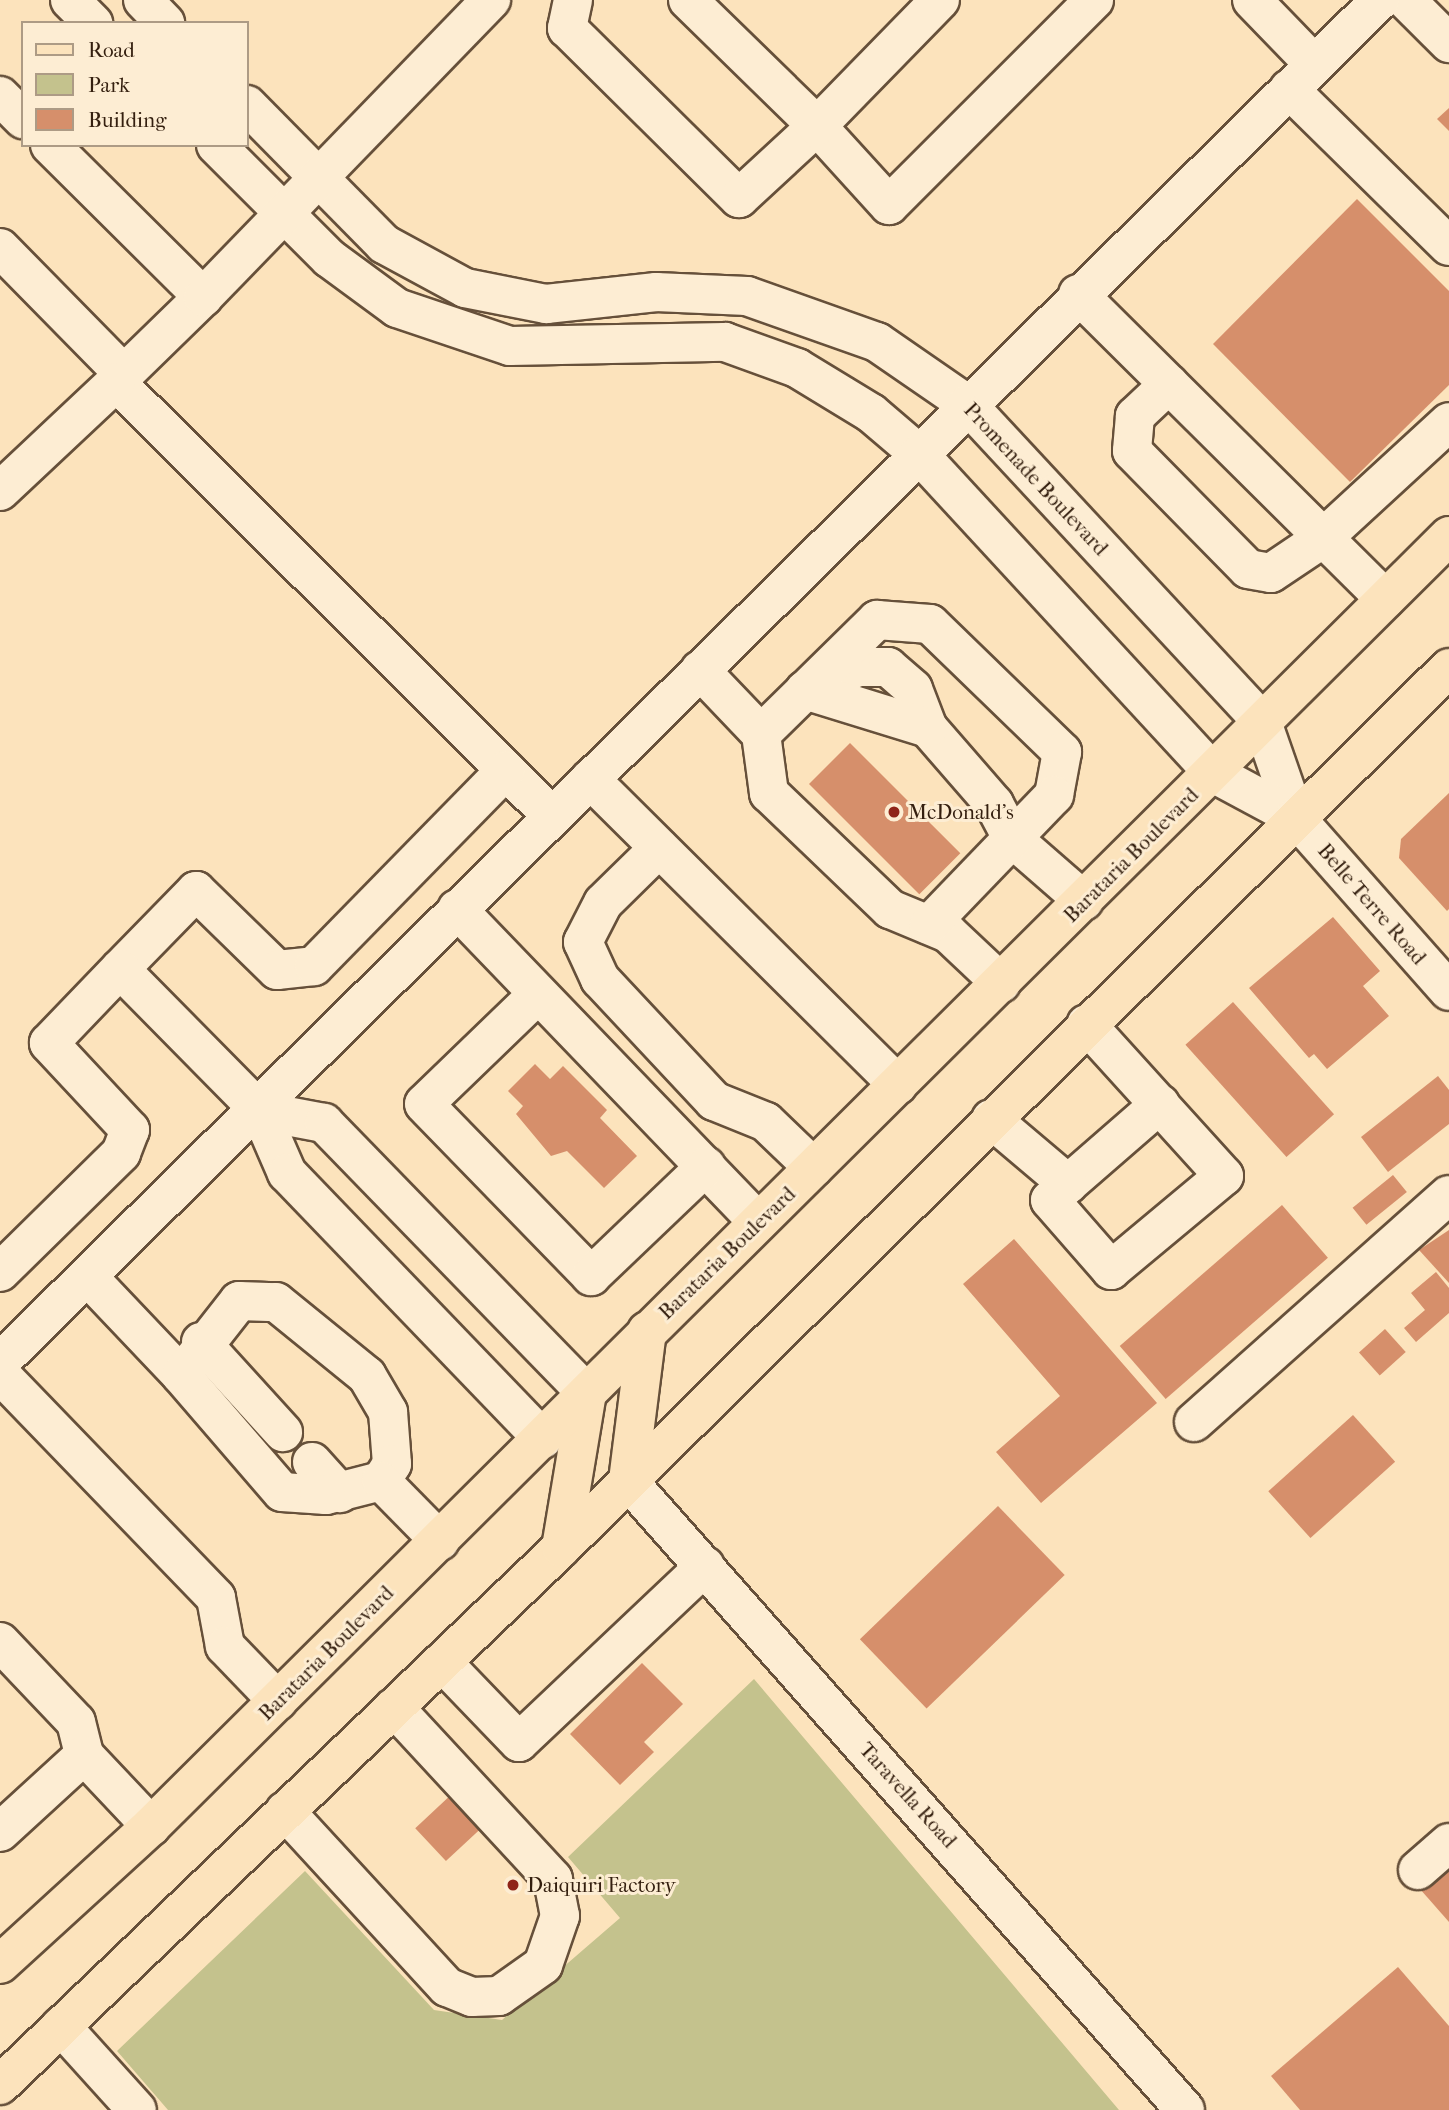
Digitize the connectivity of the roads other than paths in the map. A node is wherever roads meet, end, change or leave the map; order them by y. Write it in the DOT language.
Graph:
graph roads {
  1 [pos="70,0"];
  2 [pos="143,0"];
  3 [pos="491,0"];
  4 [pos="573,0"];
  5 [pos="688,0"];
  6 [pos="940,0"];
  7 [pos="1094,0"];
  8 [pos="1252,0"];
  9 [pos="1380,0"];
  10 [pos="1406,0"];
  11 [pos="91,21"];
  12 [pos="164,21"];
  13 [pos="1449,43"];
  14 [pos="1301,76"];
  15 [pos="0,96"];
  16 [pos="248,106"];
  17 [pos="21,117"];
  18 [pos="817,126"];
  19 [pos="52,147"];
  20 [pos="218,147"];
  21 [pos="322,180"];
  22 [pos="286,215"];
  23 [pos="1449,246"];
  24 [pos="0,248"];
  25 [pos="1078,294"];
  26 [pos="203,297"];
  27 [pos="120,378"];
  28 [pos="1168,384"];
  29 [pos="968,404"];
  30 [pos="1449,422"];
  31 [pos="919,454"];
  32 [pos="0,491"];
  33 [pos="1449,536"];
  34 [pos="1323,538"];
  35 [pos="1385,599"];
  36 [pos="1449,668"];
  37 [pos="700,670"];
  38 [pos="806,690"];
  39 [pos="1262,722"];
  40 [pos="761,734"];
  41 [pos="506,770"];
  42 [pos="1213,773"];
  43 [pos="590,779"];
  44 [pos="552,816"];
  45 [pos="1295,817"];
  46 [pos="1013,839"];
  47 [pos="659,848"];
  48 [pos="1084,901"];
  49 [pos="457,909"];
  50 [pos="929,925"];
  51 [pos="120,969"];
  52 [pos="1001,984"];
  53 [pos="1449,992"];
  54 [pos="538,994"];
  55 [pos="1086,1024"];
  56 [pos="898,1085"];
  57 [pos="1160,1104"];
  58 [pos="260,1111"];
  59 [pos="991,1119"];
  60 [pos="706,1166"];
  61 [pos="814,1168"];
  62 [pos="1068,1184"];
  63 [pos="1449,1195"];
  64 [pos="758,1222"];
  65 [pos="0,1272"];
  66 [pos="90,1279"];
  67 [pos="647,1331"];
  68 [pos="201,1342"];
  69 [pos="0,1362"];
  70 [pos="0,1374"];
  71 [pos="181,1375"];
  72 [pos="587,1393"];
  73 [pos="1195,1422"];
  74 [pos="283,1432"];
  75 [pos="543,1439"];
  76 [pos="312,1462"];
  77 [pos="381,1481"];
  78 [pos="628,1481"];
  79 [pos="340,1493"];
  80 [pos="440,1541"];
  81 [pos="562,1548"];
  82 [pos="705,1566"];
  83 [pos="442,1662"];
  84 [pos="7,1664"];
  85 [pos="278,1701"];
  86 [pos="394,1707"];
  87 [pos="84,1755"];
  88 [pos="285,1811"];
  89 [pos="151,1826"];
  90 [pos="0,1832"];
  91 [pos="1449,1843"];
  92 [pos="1418,1870"];
  93 [pos="0,1964"];
  94 [pos="61,2026"];
  95 [pos="0,2085"];
  96 [pos="138,2110"];
  97 [pos="1185,2110"];
  1 -- 11 [label="street"];
  2 -- 12 [label="street"];
  3 -- 21 [label="street"];
  4 -- 18 [label="street"];
  5 -- 18 [label="street"];
  6 -- 18 [label="street"];
  7 -- 18 [label="street"];
  8 -- 14 [label="street"];
  9 -- 14 [label="street"];
  10 -- 13 [label="street"];
  14 -- 23 [label="street"];
  14 -- 25 [label="street"];
  15 -- 17 [label="street"];
  16 -- 21 [label="street, Promenade Boulevard"];
  19 -- 26 [label="street"];
  20 -- 22 [label="street"];
  21 -- 22 [label="street"];
  21 -- 29 [label="street, Promenade Boulevard"];
  22 -- 26 [label="street"];
  22 -- 31 [label="street"];
  24 -- 27 [label="street"];
  25 -- 28 [label="street"];
  25 -- 29 [label="street"];
  26 -- 27 [label="street"];
  27 -- 32 [label="street"];
  27 -- 41 [label="street"];
  28 -- 34 [label="street"];
  28 -- 34 [label="street"];
  29 -- 31 [label="street"];
  29 -- 39 [label="street, Promenade Boulevard"];
  30 -- 34 [label="street"];
  31 -- 37 [label="street"];
  31 -- 42 [label="street"];
  33 -- 35 [label="main road, Barataria Boulevard"];
  34 -- 35 [label="street"];
  35 -- 39 [label="main road, Barataria Boulevard"];
  36 -- 45 [label="main road"];
  37 -- 40 [label="street"];
  37 -- 43 [label="street"];
  38 -- 40 [label="street"];
  38 -- 46 [label="street"];
  38 -- 46 [label="street"];
  39 -- 42 [label="main road, Barataria Boulevard"];
  39 -- 45 [label="street"];
  40 -- 50 [label="street"];
  41 -- 44 [label="street"];
  41 -- 51 [label="street"];
  42 -- 45 [label="street"];
  42 -- 48 [label="main road, Barataria Boulevard"];
  43 -- 44 [label="street"];
  43 -- 47 [label="street"];
  44 -- 49 [label="street"];
  45 -- 53 [label="street, Belle Terre Road"];
  45 -- 55 [label="main road"];
  46 -- 48 [label="street"];
  46 -- 50 [label="street"];
  47 -- 56 [label="street"];
  47 -- 61 [label="street"];
  48 -- 52 [label="main road, Barataria Boulevard"];
  49 -- 54 [label="street"];
  49 -- 58 [label="street"];
  50 -- 52 [label="street"];
  51 -- 58 [label="street"];
  51 -- 65 [label="street"];
  52 -- 56 [label="main road, Barataria Boulevard"];
  54 -- 60 [label="street"];
  54 -- 60 [label="street"];
  55 -- 57 [label="street"];
  55 -- 59 [label="main road"];
  56 -- 61 [label="main road, Barataria Boulevard"];
  57 -- 62 [label="street"];
  57 -- 62 [label="street"];
  58 -- 66 [label="street"];
  58 -- 72 [label="street"];
  58 -- 75 [label="street"];
  59 -- 62 [label="street"];
  59 -- 78 [label="main road"];
  60 -- 64 [label="street"];
  61 -- 64 [label="main road, Barataria Boulevard"];
  63 -- 73 [label="street"];
  64 -- 67 [label="main road, Barataria Boulevard"];
  66 -- 69 [label="street"];
  66 -- 71 [label="street"];
  67 -- 72 [label="main road, Barataria Boulevard"];
  67 -- 78 [label="main road"];
  68 -- 71 [label="street"];
  68 -- 74 [label="street"];
  68 -- 77 [label="street"];
  70 -- 85 [label="street"];
  71 -- 79 [label="street"];
  72 -- 75 [label="main road, Barataria Boulevard"];
  72 -- 81 [label="main road"];
  75 -- 80 [label="main road, Barataria Boulevard"];
  76 -- 79 [label="street"];
  77 -- 79 [label="street"];
  77 -- 80 [label="street"];
  78 -- 81 [label="main road"];
  78 -- 82 [label="street, Taravella Road"];
  80 -- 85 [label="main road, Barataria Boulevard"];
  81 -- 83 [label="main road"];
  82 -- 83 [label="street"];
  82 -- 97 [label="street, Taravella Road"];
  83 -- 86 [label="main road"];
  84 -- 87 [label="street"];
  85 -- 89 [label="main road, Barataria Boulevard"];
  86 -- 88 [label="main road"];
  86 -- 88 [label="street"];
  87 -- 89 [label="street"];
  87 -- 90 [label="street"];
  88 -- 94 [label="main road"];
  89 -- 93 [label="main road, Barataria Boulevard"];
  91 -- 92 [label="street"];
  94 -- 95 [label="main road"];
  94 -- 96 [label="street"];
}
